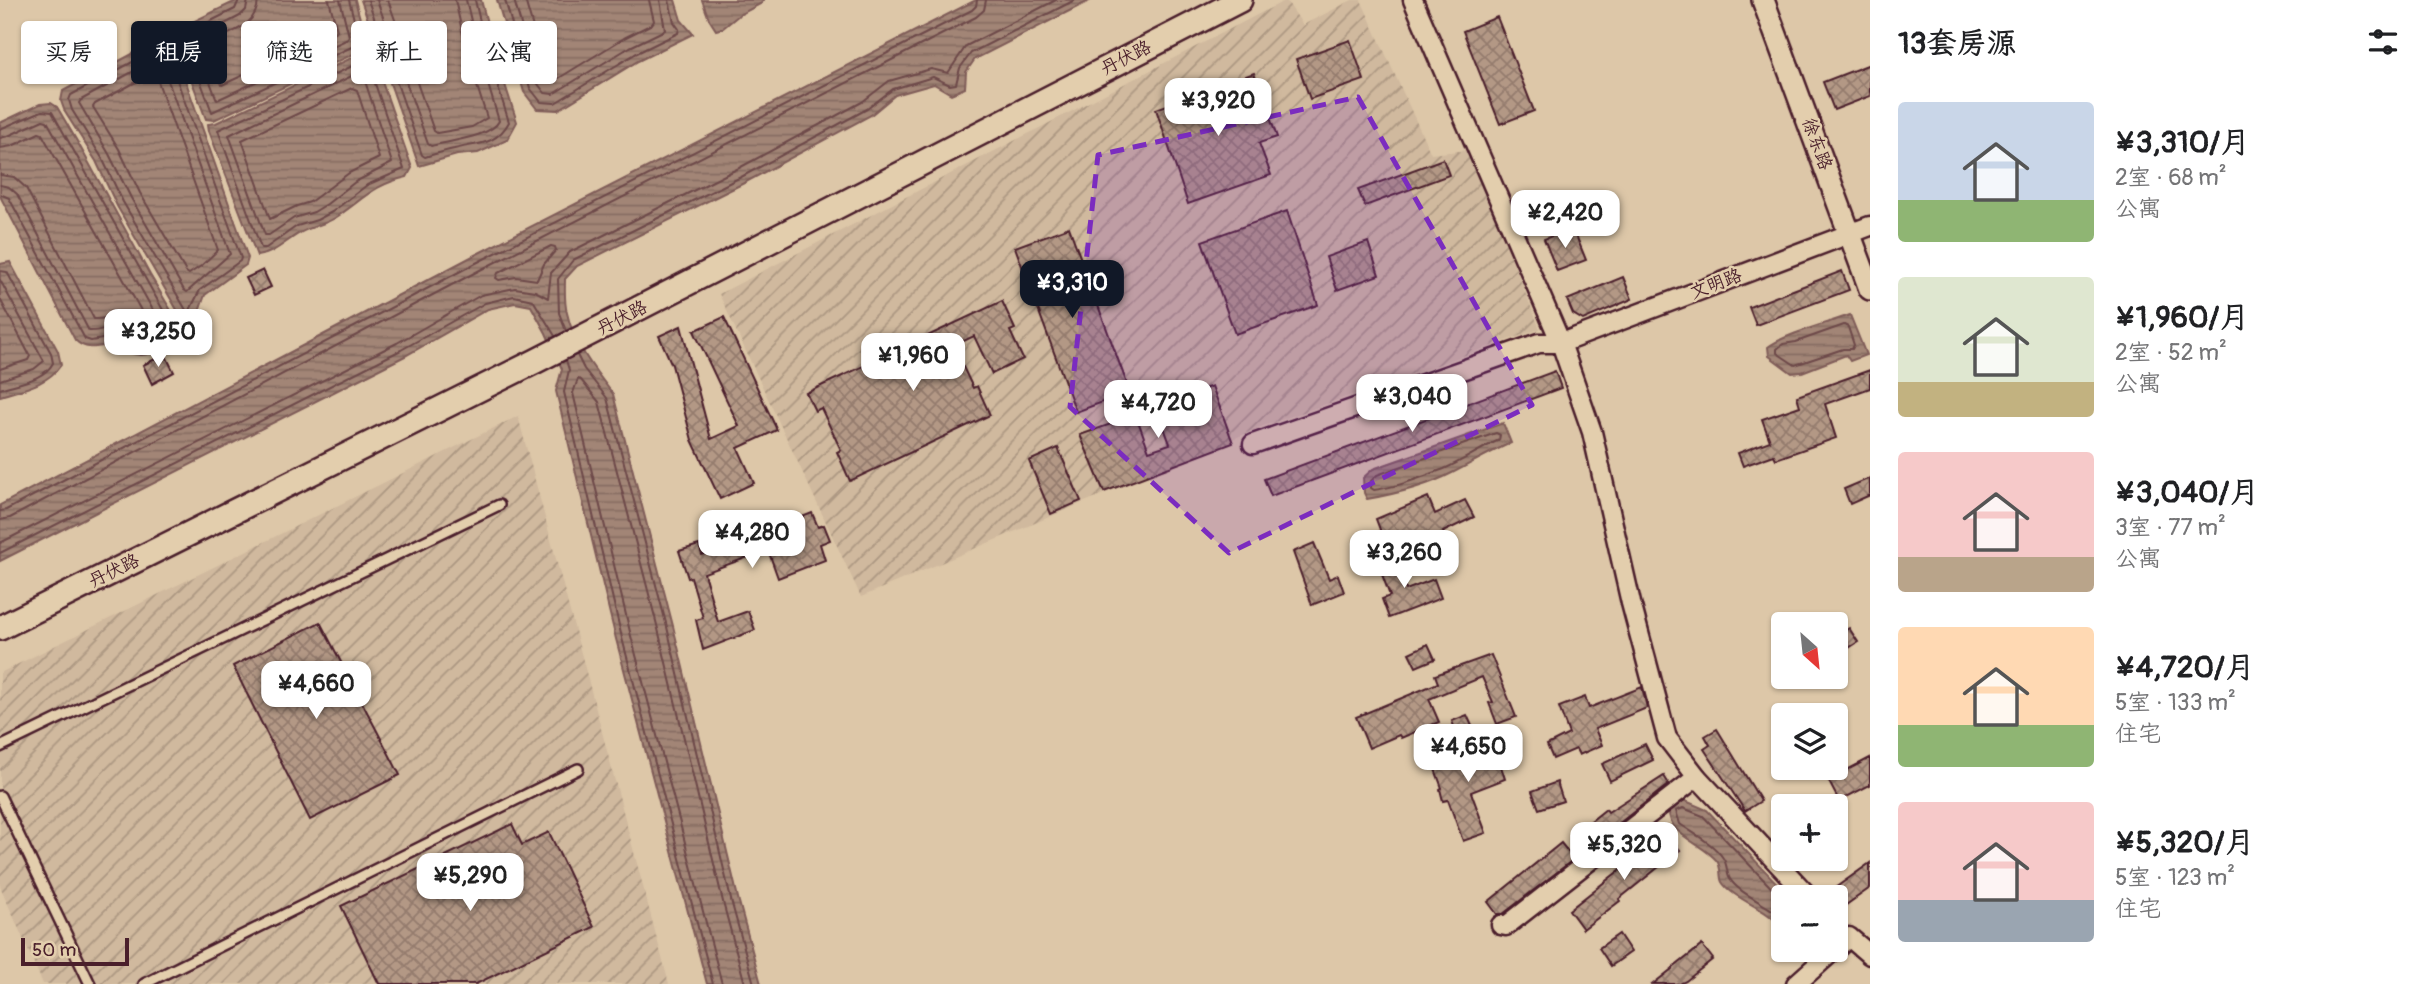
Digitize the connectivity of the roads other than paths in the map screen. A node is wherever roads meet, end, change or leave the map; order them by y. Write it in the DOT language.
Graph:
graph roads {
  1 [pos="1240,0"];
  2 [pos="1413,0"];
  3 [pos="1763,0"];
  4 [pos="1870,226"];
  5 [pos="1849,233"];
  6 [pos="1870,289"];
  7 [pos="1561,343"];
  8 [pos="1254,444"];
  9 [pos="499,505"];
  10 [pos="0,628"];
  11 [pos="0,747"];
  12 [pos="578,769"];
  13 [pos="1697,777"];
  14 [pos="0,796"];
  15 [pos="1798,885"];
  16 [pos="1501,925"];
  17 [pos="1848,948"];
  18 [pos="1870,955"];
  19 [pos="1821,962"];
  20 [pos="90,984"];
  21 [pos="144,984"];
  22 [pos="1796,984"];
  1 -- 10 [label="main road, 丹伏路"];
  2 -- 7 [label="street"];
  3 -- 5 [label="street, 徐东路"];
  4 -- 5 [label="street, 文明路"];
  5 -- 6 [label="street, 徐东路"];
  5 -- 7 [label="street, 文明路"];
  7 -- 8 [label="street, 文明路"];
  7 -- 13 [label="street"];
  9 -- 11 [label="lane"];
  12 -- 21 [label="lane"];
  13 -- 15 [label="street"];
  13 -- 16 [label="street"];
  14 -- 20 [label="lane"];
  17 -- 18 [label="street"];
  19 -- 22 [label="street"];
}
